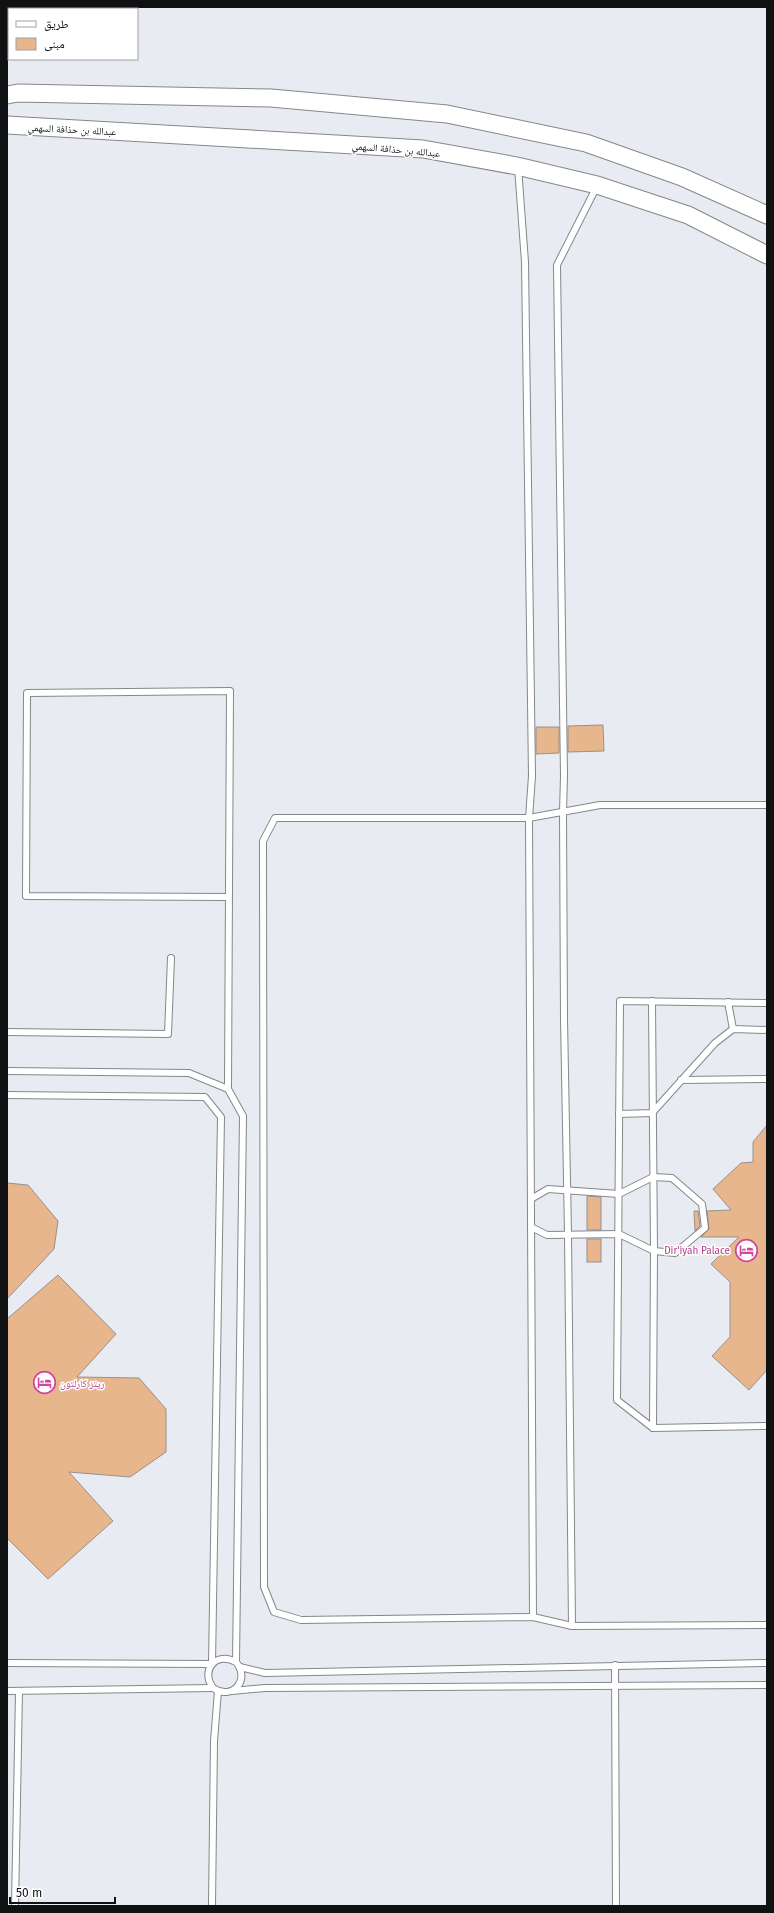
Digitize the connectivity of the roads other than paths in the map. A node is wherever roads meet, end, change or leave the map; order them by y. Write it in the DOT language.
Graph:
graph roads {
  1 [pos="7,95"];
  2 [pos="7,125"];
  3 [pos="517,166"];
  4 [pos="598,185"];
  5 [pos="767,215"];
  6 [pos="767,255"];
  7 [pos="767,805"];
  8 [pos="562,812"];
  9 [pos="529,818"];
  10 [pos="229,897"];
  11 [pos="171,958"];
  12 [pos="652,1001"];
  13 [pos="728,1002"];
  14 [pos="767,1003"];
  15 [pos="733,1029"];
  16 [pos="767,1030"];
  17 [pos="7,1032"];
  18 [pos="7,1071"];
  19 [pos="767,1079"];
  20 [pos="681,1080"];
  21 [pos="228,1089"];
  22 [pos="7,1095"];
  23 [pos="652,1112"];
  24 [pos="620,1114"];
  25 [pos="654,1178"];
  26 [pos="567,1190"];
  27 [pos="619,1194"];
  28 [pos="531,1199"];
  29 [pos="531,1227"];
  30 [pos="568,1234"];
  31 [pos="619,1234"];
  32 [pos="654,1251"];
  33 [pos="767,1426"];
  34 [pos="653,1428"];
  35 [pos="533,1618"];
  36 [pos="767,1624"];
  37 [pos="572,1626"];
  38 [pos="7,1663"];
  39 [pos="767,1663"];
  40 [pos="212,1664"];
  41 [pos="238,1665"];
  42 [pos="616,1665"];
  43 [pos="767,1685"];
  44 [pos="616,1686"];
  45 [pos="215,1690"];
  46 [pos="7,1691"];
  47 [pos="232,1691"];
  48 [pos="19,1692"];
  49 [pos="16,1906"];
  50 [pos="212,1906"];
  51 [pos="616,1906"];
  1 -- 5 [label="street"];
  2 -- 3 [label="street, عبدالله بن حذافة السهمي"];
  3 -- 4 [label="street, عبدالله بن حذافة السهمي"];
  3 -- 9 [label="lane"];
  4 -- 6 [label="street, عبدالله بن حذافة السهمي"];
  4 -- 8 [label="lane"];
  7 -- 8 [label="lane"];
  8 -- 9 [label="lane"];
  8 -- 26 [label="lane"];
  9 -- 28 [label="lane"];
  9 -- 35 [label="lane"];
  10 -- 10 [label="lane"];
  10 -- 21 [label="lane"];
  11 -- 17 [label="lane"];
  12 -- 13 [label="lane"];
  12 -- 23 [label="lane"];
  12 -- 24 [label="lane"];
  13 -- 14 [label="lane"];
  13 -- 15 [label="lane"];
  15 -- 16 [label="lane"];
  15 -- 20 [label="lane"];
  18 -- 21 [label="lane"];
  19 -- 20 [label="lane"];
  20 -- 23 [label="lane"];
  21 -- 41 [label="lane"];
  22 -- 40 [label="lane"];
  23 -- 24 [label="lane"];
  23 -- 25 [label="lane"];
  24 -- 27 [label="lane"];
  25 -- 27 [label="lane"];
  25 -- 32 [label="lane"];
  25 -- 32 [label="lane"];
  26 -- 27 [label="lane"];
  26 -- 28 [label="lane"];
  26 -- 30 [label="lane"];
  27 -- 31 [label="lane"];
  28 -- 29 [label="lane"];
  29 -- 30 [label="lane"];
  29 -- 35 [label="lane"];
  30 -- 31 [label="lane"];
  30 -- 37 [label="lane"];
  31 -- 32 [label="lane"];
  31 -- 34 [label="lane"];
  32 -- 34 [label="lane"];
  33 -- 34 [label="lane"];
  35 -- 37 [label="lane"];
  36 -- 37 [label="lane"];
  38 -- 40 [label="lane"];
  39 -- 42 [label="lane"];
  40 -- 41 [label="lane"];
  40 -- 45 [label="lane"];
  41 -- 42 [label="lane"];
  41 -- 47 [label="lane"];
  42 -- 44 [label="lane"];
  43 -- 44 [label="lane"];
  44 -- 47 [label="lane"];
  44 -- 51 [label="lane"];
  45 -- 47 [label="lane"];
  45 -- 48 [label="lane"];
  45 -- 50 [label="lane"];
  46 -- 48 [label="lane"];
  48 -- 49 [label="lane"];
}
